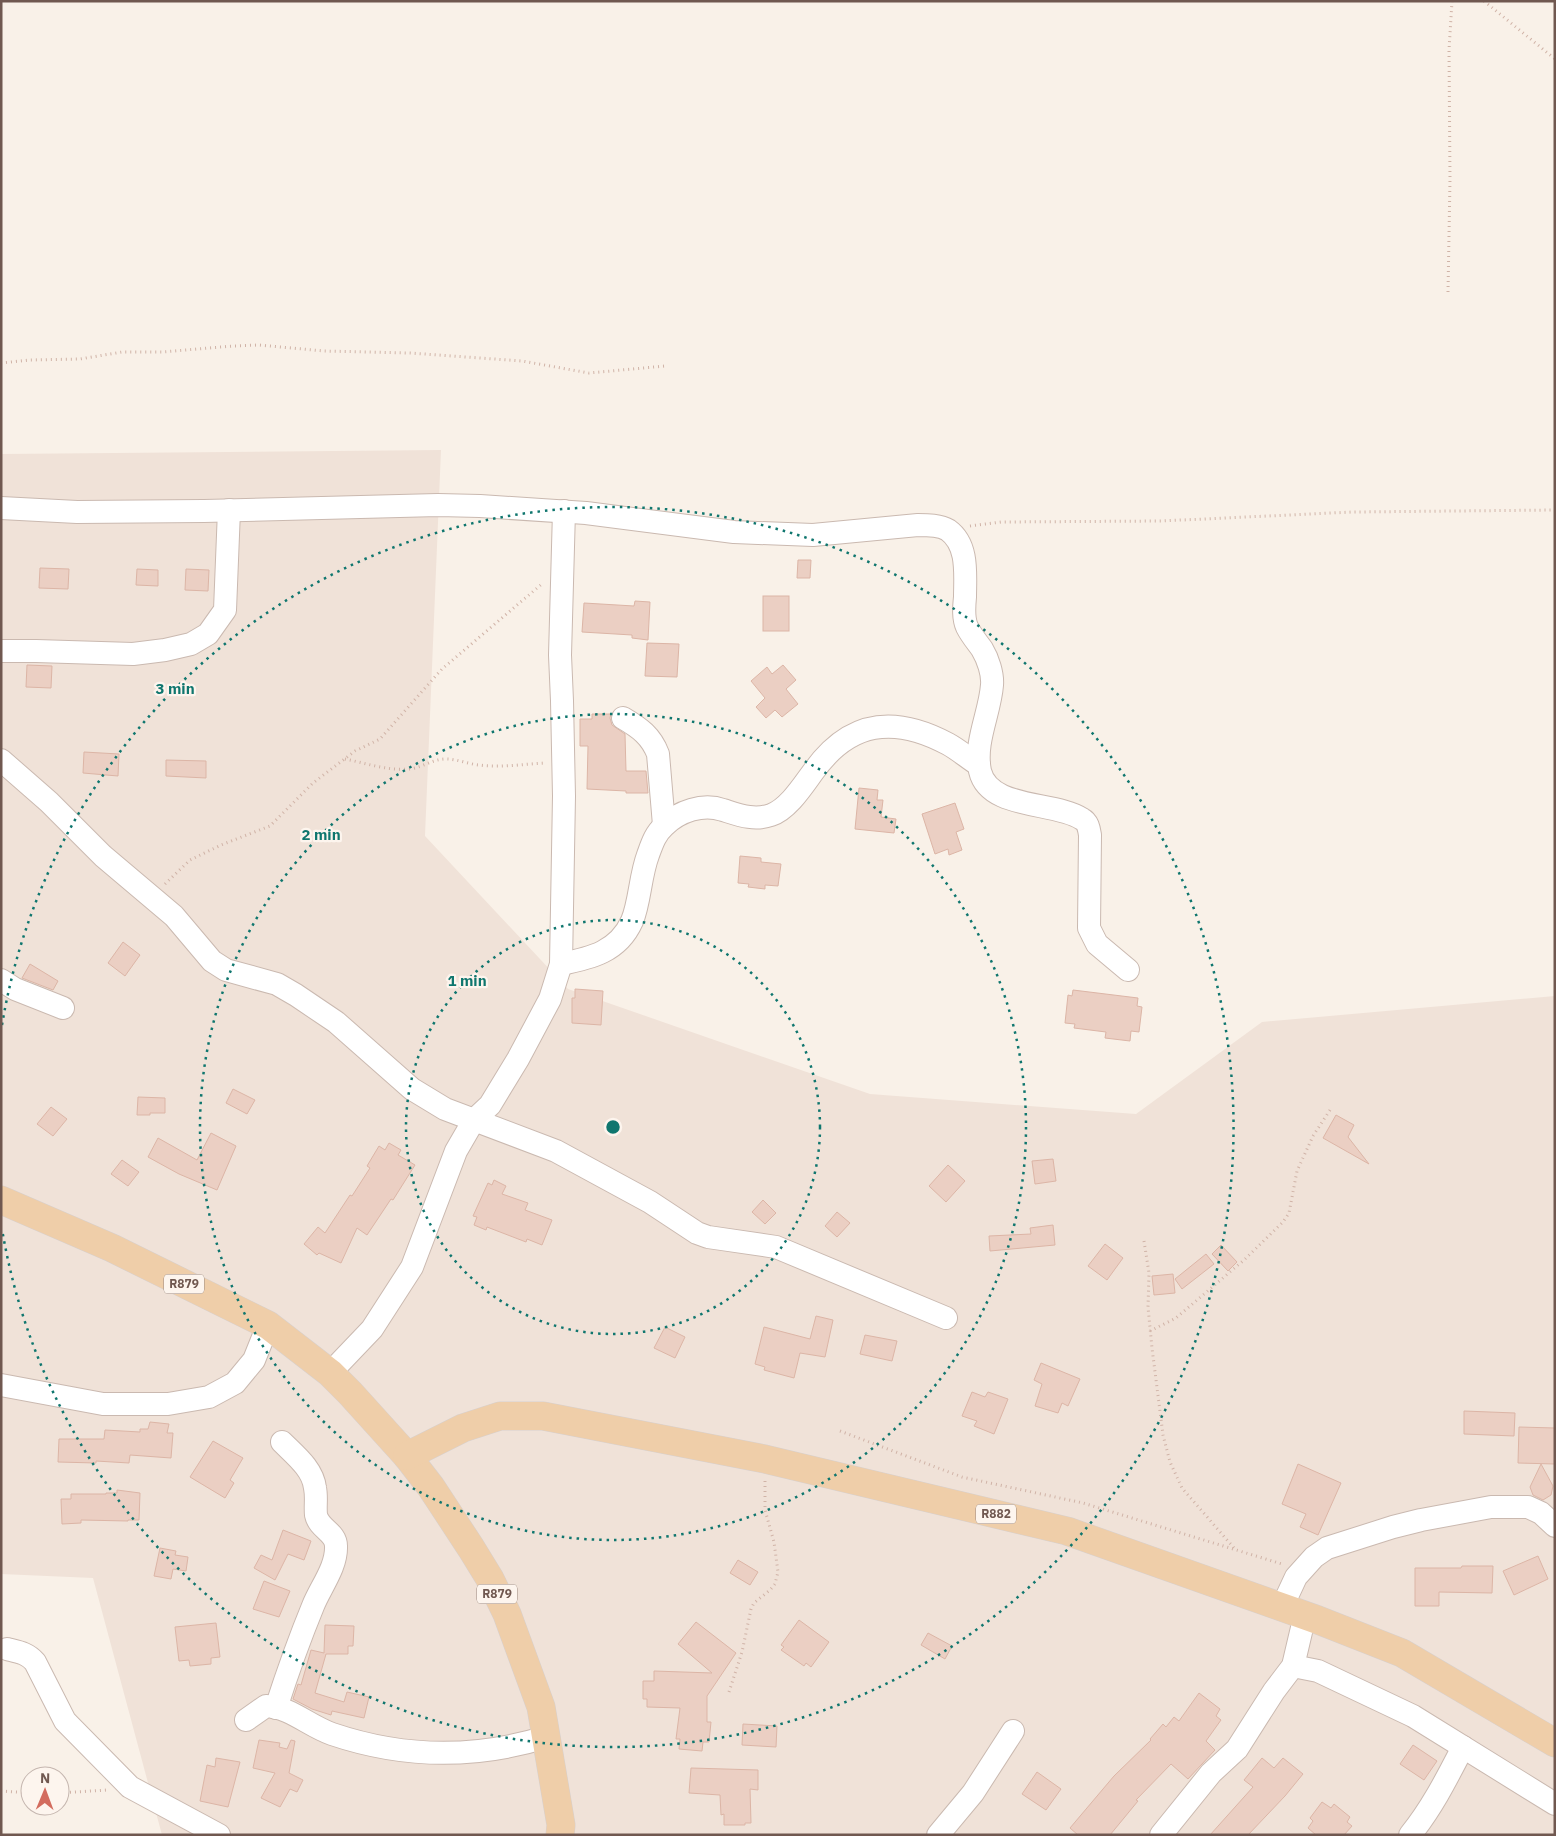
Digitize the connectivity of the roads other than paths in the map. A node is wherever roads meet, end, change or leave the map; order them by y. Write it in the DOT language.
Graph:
graph roads {
  1 [pos="1,508"];
  2 [pos="229,510"];
  3 [pos="564,511"];
  4 [pos="1,651"];
  5 [pos="623,718"];
  6 [pos="1,760"];
  7 [pos="980,765"];
  8 [pos="664,825"];
  9 [pos="561,964"];
  10 [pos="1128,970"];
  11 [pos="1,980"];
  12 [pos="63,1008"];
  13 [pos="474,1120"];
  14 [pos="1,1200"];
  15 [pos="946,1318"];
  16 [pos="268,1325"];
  17 [pos="330,1374"];
  18 [pos="1,1385"];
  19 [pos="282,1442"];
  20 [pos="407,1456"];
  21 [pos="1555,1526"];
  22 [pos="1294,1611"];
  23 [pos="8,1649"];
  24 [pos="1293,1666"];
  25 [pos="276,1708"];
  26 [pos="246,1720"];
  27 [pos="1013,1730"];
  28 [pos="546,1737"];
  29 [pos="1555,1743"];
  30 [pos="1463,1747"];
  31 [pos="1555,1804"];
  32 [pos="219,1835"];
  33 [pos="560,1835"];
  34 [pos="938,1835"];
  35 [pos="1161,1835"];
  36 [pos="1410,1835"];
  1 -- 2 [label="street"];
  2 -- 3 [label="street"];
  2 -- 4 [label="street"];
  3 -- 7 [label="street"];
  3 -- 9 [label="street"];
  5 -- 8 [label="street"];
  6 -- 13 [label="street"];
  7 -- 8 [label="street"];
  7 -- 10 [label="street"];
  8 -- 9 [label="street"];
  9 -- 13 [label="street"];
  11 -- 12 [label="street"];
  13 -- 15 [label="street"];
  13 -- 17 [label="street"];
  14 -- 16 [label="main road, R879"];
  16 -- 17 [label="main road, R879"];
  16 -- 18 [label="street"];
  17 -- 20 [label="main road, R879"];
  19 -- 25 [label="street"];
  20 -- 22 [label="main road, R882"];
  20 -- 28 [label="main road, R879"];
  21 -- 22 [label="street"];
  22 -- 24 [label="street"];
  22 -- 29 [label="main road, R882"];
  23 -- 32 [label="street"];
  24 -- 30 [label="street"];
  24 -- 35 [label="street"];
  25 -- 26 [label="street"];
  25 -- 28 [label="street"];
  27 -- 34 [label="street"];
  28 -- 33 [label="main road, R879"];
  30 -- 31 [label="street"];
  30 -- 36 [label="street"];
}
